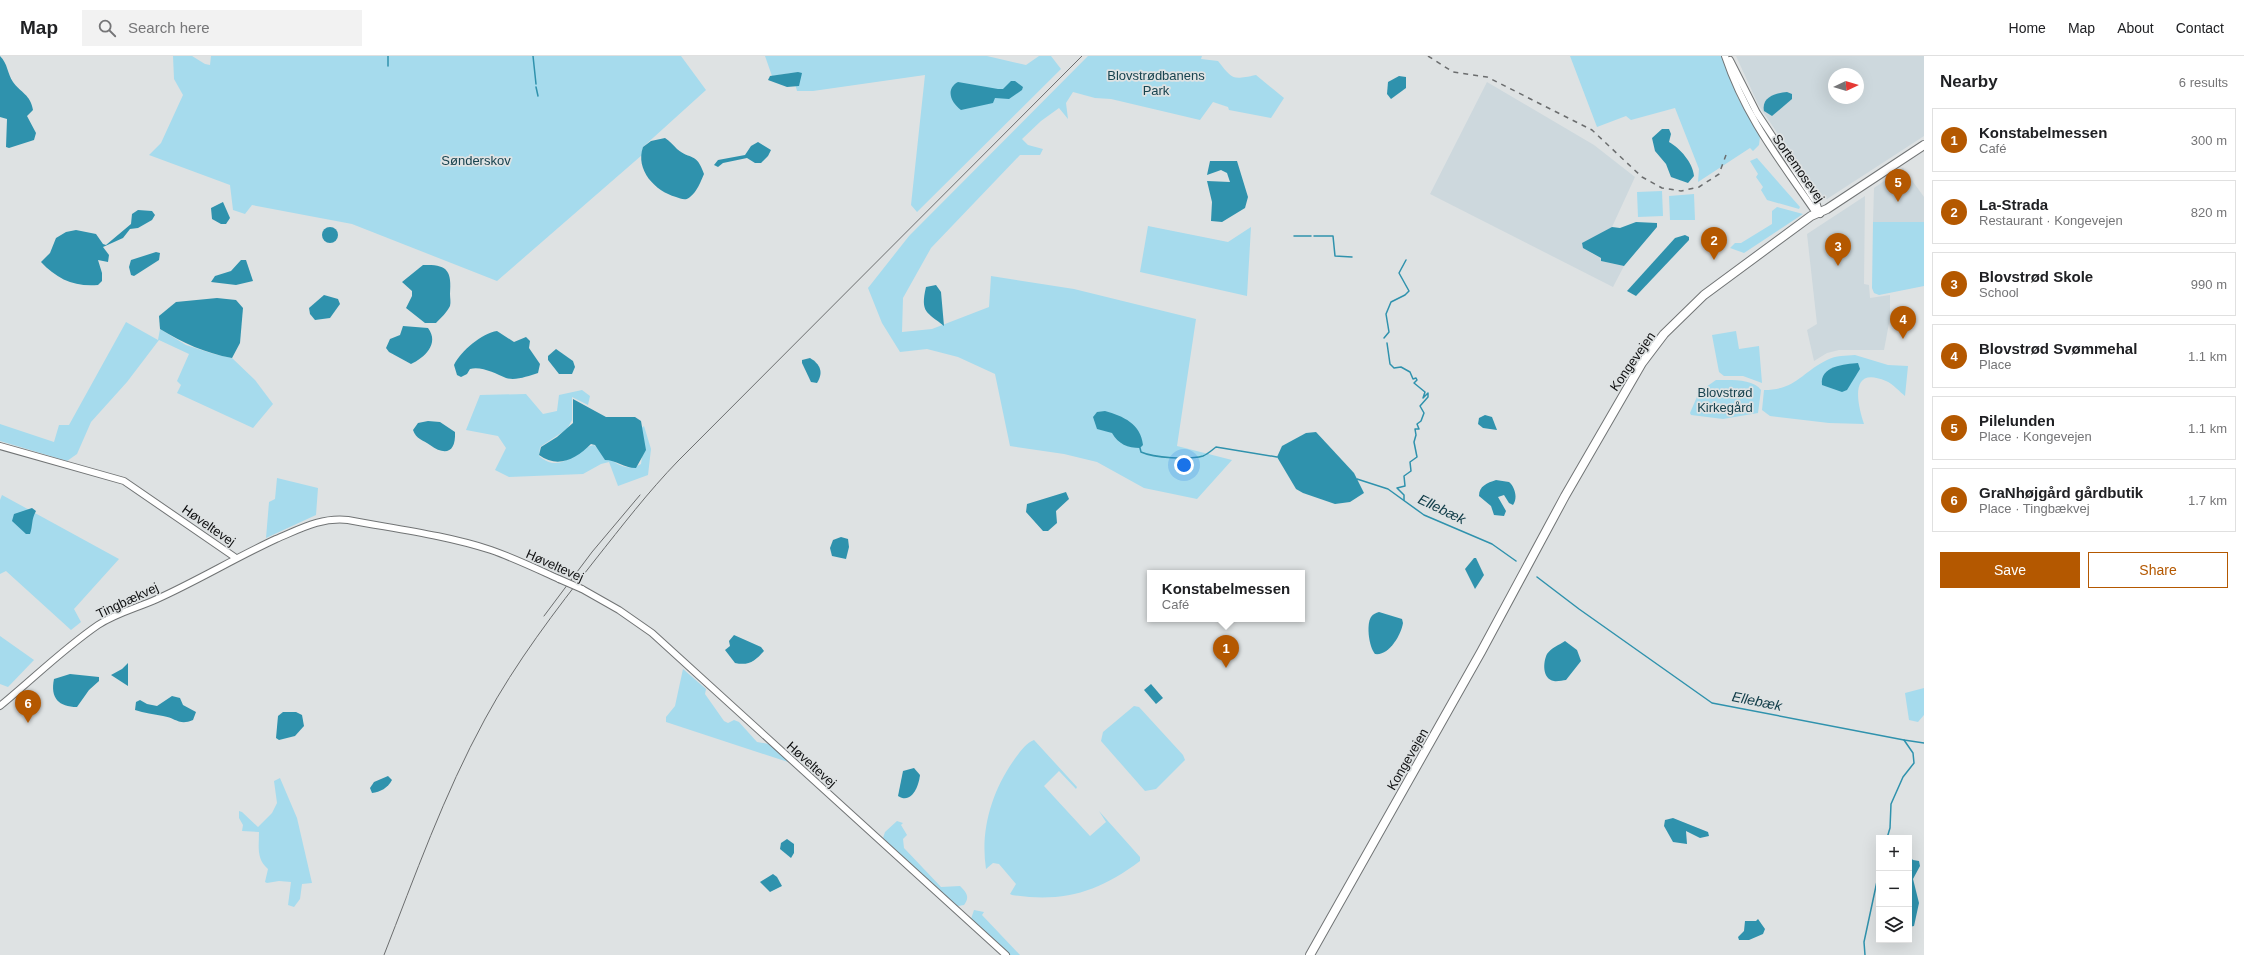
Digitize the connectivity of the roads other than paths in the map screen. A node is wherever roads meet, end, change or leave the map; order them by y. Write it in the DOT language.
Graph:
graph roads {
  1 [pos="1725,56"];
  2 [pos="1729,56"];
  3 [pos="1775,141"];
  4 [pos="1924,145"];
  5 [pos="1770,146"];
  6 [pos="1820,214"];
  7 [pos="0,446"];
  8 [pos="236,558"];
  9 [pos="0,706"];
  10 [pos="1006,955"];
  11 [pos="1310,955"];
  1 -- 5 [label="street, Sortemosevej"];
  2 -- 3 [label="street, Sortemosevej"];
  3 -- 5 [label="street"];
  3 -- 6 [label="street, Sortemosevej"];
  4 -- 6 [label="main road, Kongevejen"];
  5 -- 6 [label="street, Sortemosevej"];
  6 -- 11 [label="main road, Kongevejen"];
  7 -- 8 [label="street, Høveltevej"];
  8 -- 9 [label="street, Tingbækvej"];
  8 -- 10 [label="street, Høveltevej, bridge"];
}
